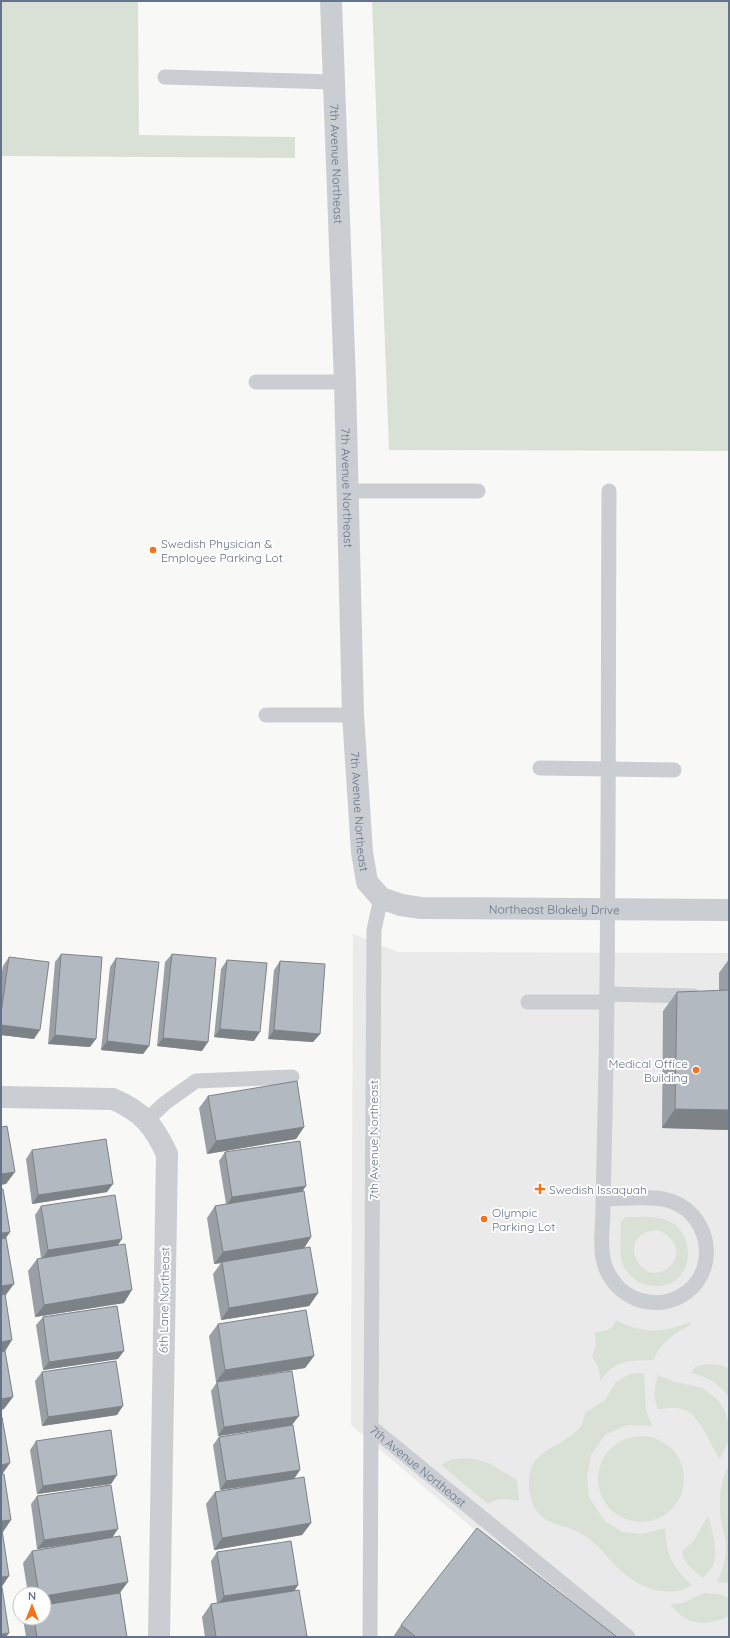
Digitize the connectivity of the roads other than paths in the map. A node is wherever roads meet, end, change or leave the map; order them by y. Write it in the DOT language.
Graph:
graph roads {
  1 [pos="331,1"];
  2 [pos="165,77"];
  3 [pos="333,82"];
  4 [pos="256,382"];
  5 [pos="345,382"];
  6 [pos="348,491"];
  7 [pos="478,491"];
  8 [pos="609,491"];
  9 [pos="266,715"];
  10 [pos="353,715"];
  11 [pos="540,768"];
  12 [pos="608,769"];
  13 [pos="674,770"];
  14 [pos="382,898"];
  15 [pos="608,909"];
  16 [pos="729,910"];
  17 [pos="711,996"];
  18 [pos="607,998"];
  19 [pos="528,1002"];
  20 [pos="292,1077"];
  21 [pos="1,1097"];
  22 [pos="146,1121"];
  23 [pos="603,1199"];
  24 [pos="371,1427"];
  25 [pos="159,1637"];
  26 [pos="370,1637"];
  27 [pos="628,1637"];
  1 -- 3 [label="street, 7th Avenue Northeast"];
  2 -- 3 [label="lane"];
  3 -- 5 [label="street, 7th Avenue Northeast"];
  4 -- 5 [label="lane"];
  5 -- 6 [label="street, 7th Avenue Northeast"];
  6 -- 7 [label="lane"];
  6 -- 10 [label="street, 7th Avenue Northeast"];
  8 -- 12 [label="lane"];
  9 -- 10 [label="lane"];
  10 -- 14 [label="street, 7th Avenue Northeast"];
  11 -- 12 [label="lane"];
  12 -- 13 [label="lane"];
  12 -- 15 [label="lane"];
  14 -- 15 [label="street, Northeast Blakely Drive"];
  14 -- 24 [label="lane, 7th Avenue Northeast"];
  15 -- 16 [label="street, Northeast Blakely Drive"];
  15 -- 18 [label="lane"];
  17 -- 18 [label="lane"];
  18 -- 19 [label="lane"];
  18 -- 23 [label="lane"];
  20 -- 22 [label="lane"];
  21 -- 22 [label="street, 6th Lane Northeast"];
  22 -- 25 [label="street, 6th Lane Northeast"];
  23 -- 23 [label="lane"];
  24 -- 26 [label="lane"];
  24 -- 27 [label="lane, 7th Avenue Northeast"];
}
